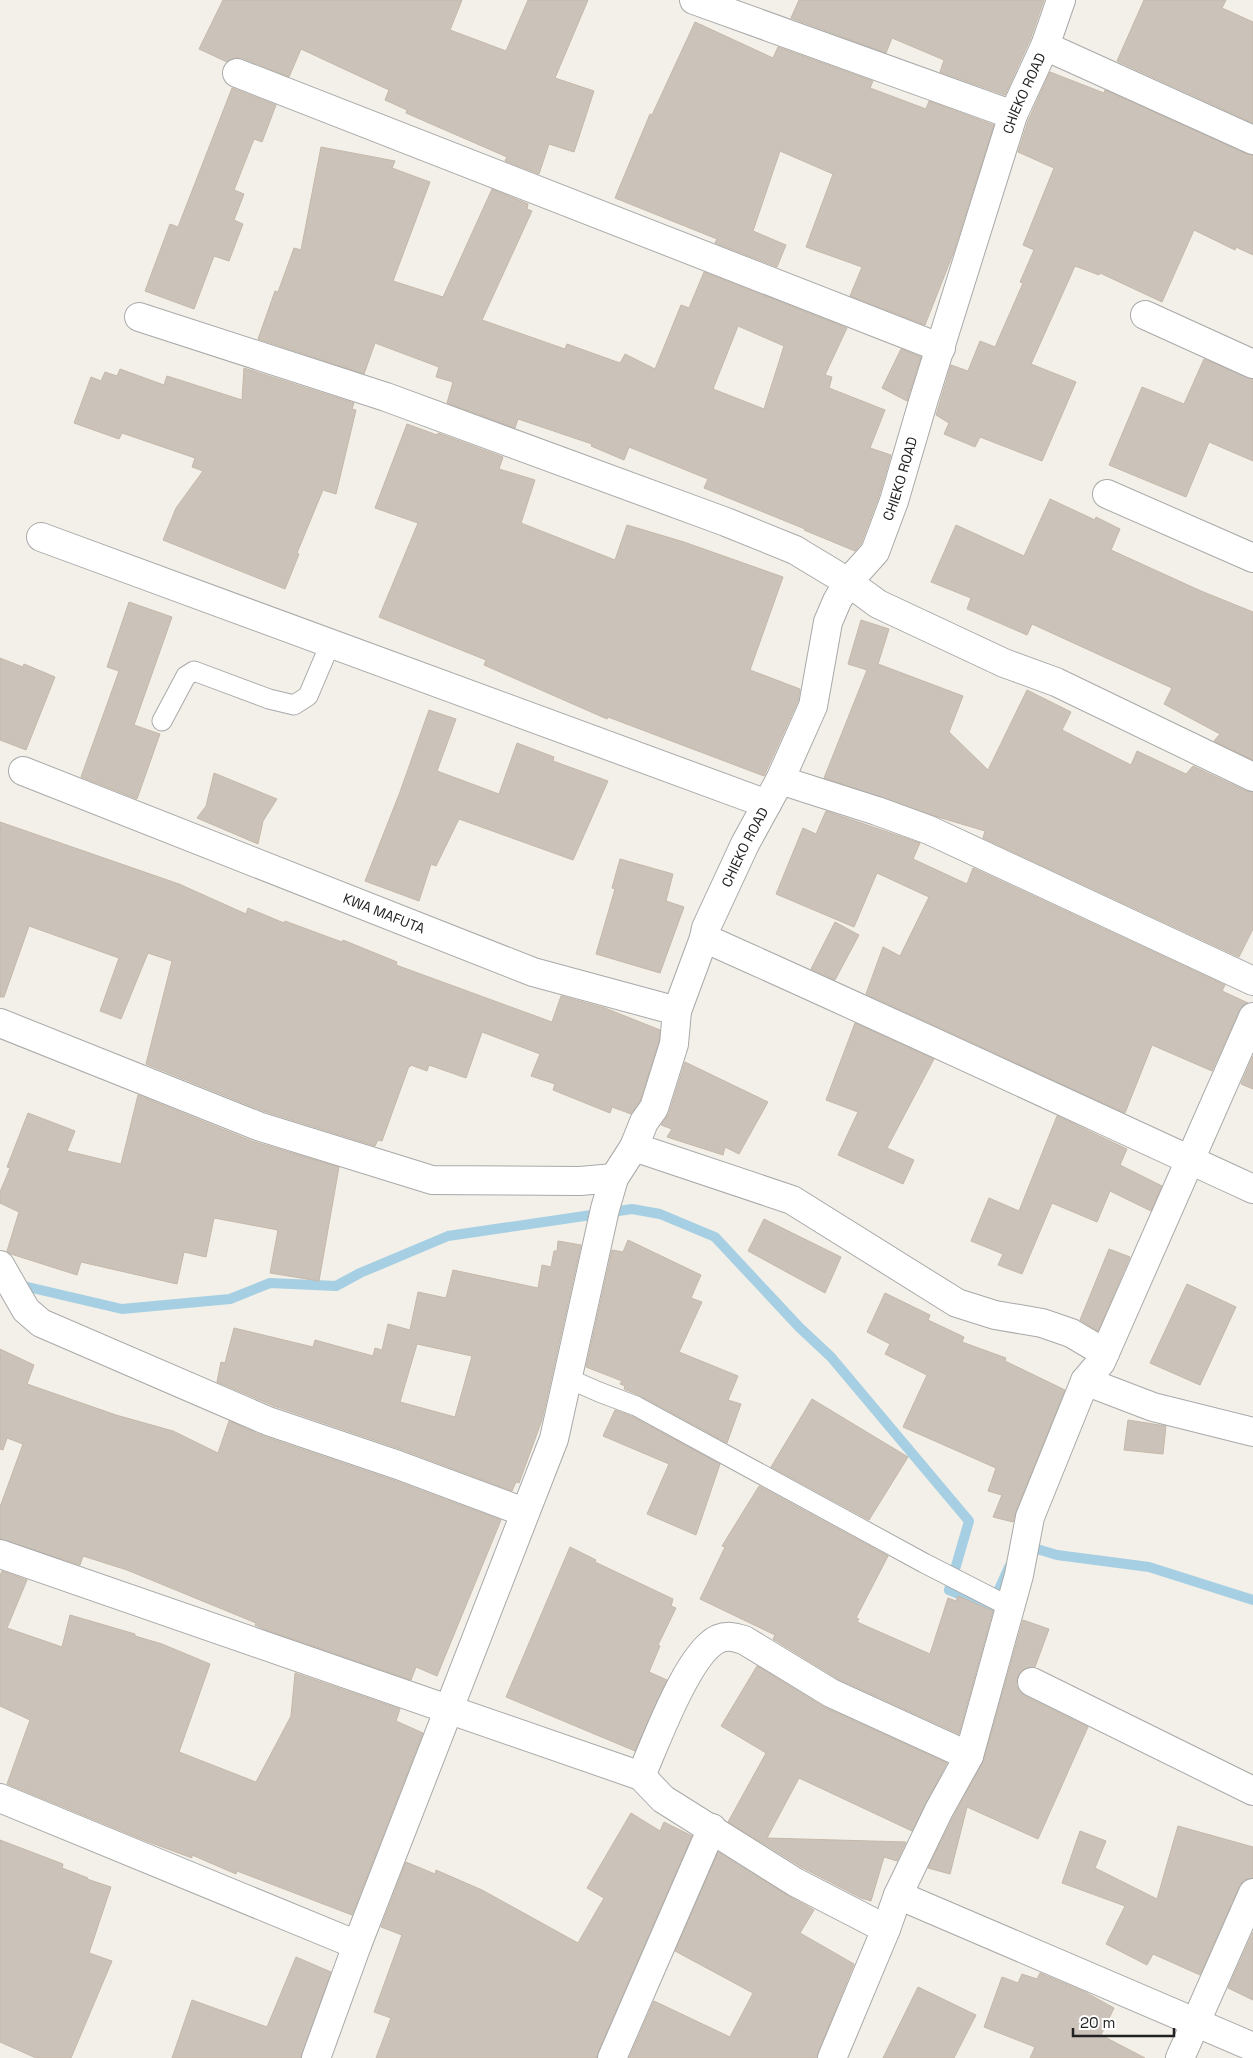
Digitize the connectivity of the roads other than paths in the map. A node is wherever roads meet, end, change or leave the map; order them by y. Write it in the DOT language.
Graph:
graph roads {
  1 [pos="694,0"];
  2 [pos="1061,0"];
  3 [pos="1045,46"];
  4 [pos="237,73"];
  5 [pos="1013,115"];
  6 [pos="1253,140"];
  7 [pos="1145,315"];
  8 [pos="139,317"];
  9 [pos="941,348"];
  10 [pos="1253,364"];
  11 [pos="1107,494"];
  12 [pos="41,537"];
  13 [pos="1253,558"];
  14 [pos="848,582"];
  15 [pos="331,642"];
  16 [pos="162,722"];
  17 [pos="23,771"];
  18 [pos="1253,777"];
  19 [pos="780,780"];
  20 [pos="767,804"];
  21 [pos="704,938"];
  22 [pos="1253,981"];
  23 [pos="677,1011"];
  24 [pos="1253,1017"];
  25 [pos="0,1022"];
  26 [pos="634,1146"];
  27 [pos="1190,1160"];
  28 [pos="614,1178"];
  29 [pos="1253,1189"];
  30 [pos="0,1265"];
  31 [pos="1105,1353"];
  32 [pos="567,1378"];
  33 [pos="1085,1381"];
  34 [pos="1253,1432"];
  35 [pos="524,1512"];
  36 [pos="0,1554"];
  37 [pos="1010,1607"];
  38 [pos="1032,1682"];
  39 [pos="450,1710"];
  40 [pos="969,1756"];
  41 [pos="641,1776"];
  42 [pos="1253,1791"];
  43 [pos="0,1798"];
  44 [pos="712,1828"];
  45 [pos="1253,1893"];
  46 [pos="898,1895"];
  47 [pos="886,1929"];
  48 [pos="357,1945"];
  49 [pos="1195,2022"];
  50 [pos="1253,2047"];
  51 [pos="316,2058"];
  52 [pos="612,2058"];
  53 [pos="832,2058"];
  54 [pos="1180,2058"];
  1 -- 5 [label="street"];
  2 -- 3 [label="street, CHIEKO ROAD"];
  3 -- 5 [label="street, CHIEKO ROAD"];
  3 -- 6 [label="street"];
  4 -- 9 [label="street"];
  5 -- 9 [label="street, CHIEKO ROAD"];
  7 -- 10 [label="street"];
  8 -- 14 [label="street"];
  9 -- 14 [label="street, CHIEKO ROAD"];
  11 -- 13 [label="street"];
  12 -- 15 [label="street"];
  14 -- 18 [label="street"];
  14 -- 19 [label="street, CHIEKO ROAD"];
  15 -- 16 [label="lane"];
  15 -- 20 [label="street"];
  17 -- 23 [label="street, KWA MAFUTA"];
  19 -- 20 [label="street, CHIEKO ROAD"];
  19 -- 22 [label="street"];
  20 -- 21 [label="street, CHIEKO ROAD"];
  21 -- 23 [label="street"];
  21 -- 27 [label="street"];
  23 -- 26 [label="street"];
  24 -- 27 [label="street"];
  25 -- 28 [label="street"];
  26 -- 28 [label="street"];
  26 -- 31 [label="street"];
  27 -- 29 [label="street"];
  27 -- 31 [label="street"];
  28 -- 32 [label="street"];
  30 -- 35 [label="street"];
  31 -- 33 [label="street"];
  32 -- 35 [label="street"];
  32 -- 37 [label="lane"];
  33 -- 34 [label="street"];
  33 -- 37 [label="street"];
  35 -- 39 [label="street"];
  36 -- 39 [label="street"];
  37 -- 40 [label="street"];
  38 -- 42 [label="street"];
  39 -- 41 [label="street"];
  39 -- 48 [label="street"];
  40 -- 41 [label="street"];
  40 -- 46 [label="street"];
  41 -- 44 [label="street"];
  43 -- 48 [label="street"];
  44 -- 47 [label="street"];
  44 -- 52 [label="street"];
  45 -- 49 [label="street"];
  46 -- 47 [label="street"];
  46 -- 49 [label="street"];
  47 -- 53 [label="street"];
  48 -- 51 [label="street"];
  49 -- 50 [label="street"];
  49 -- 54 [label="street"];
}
